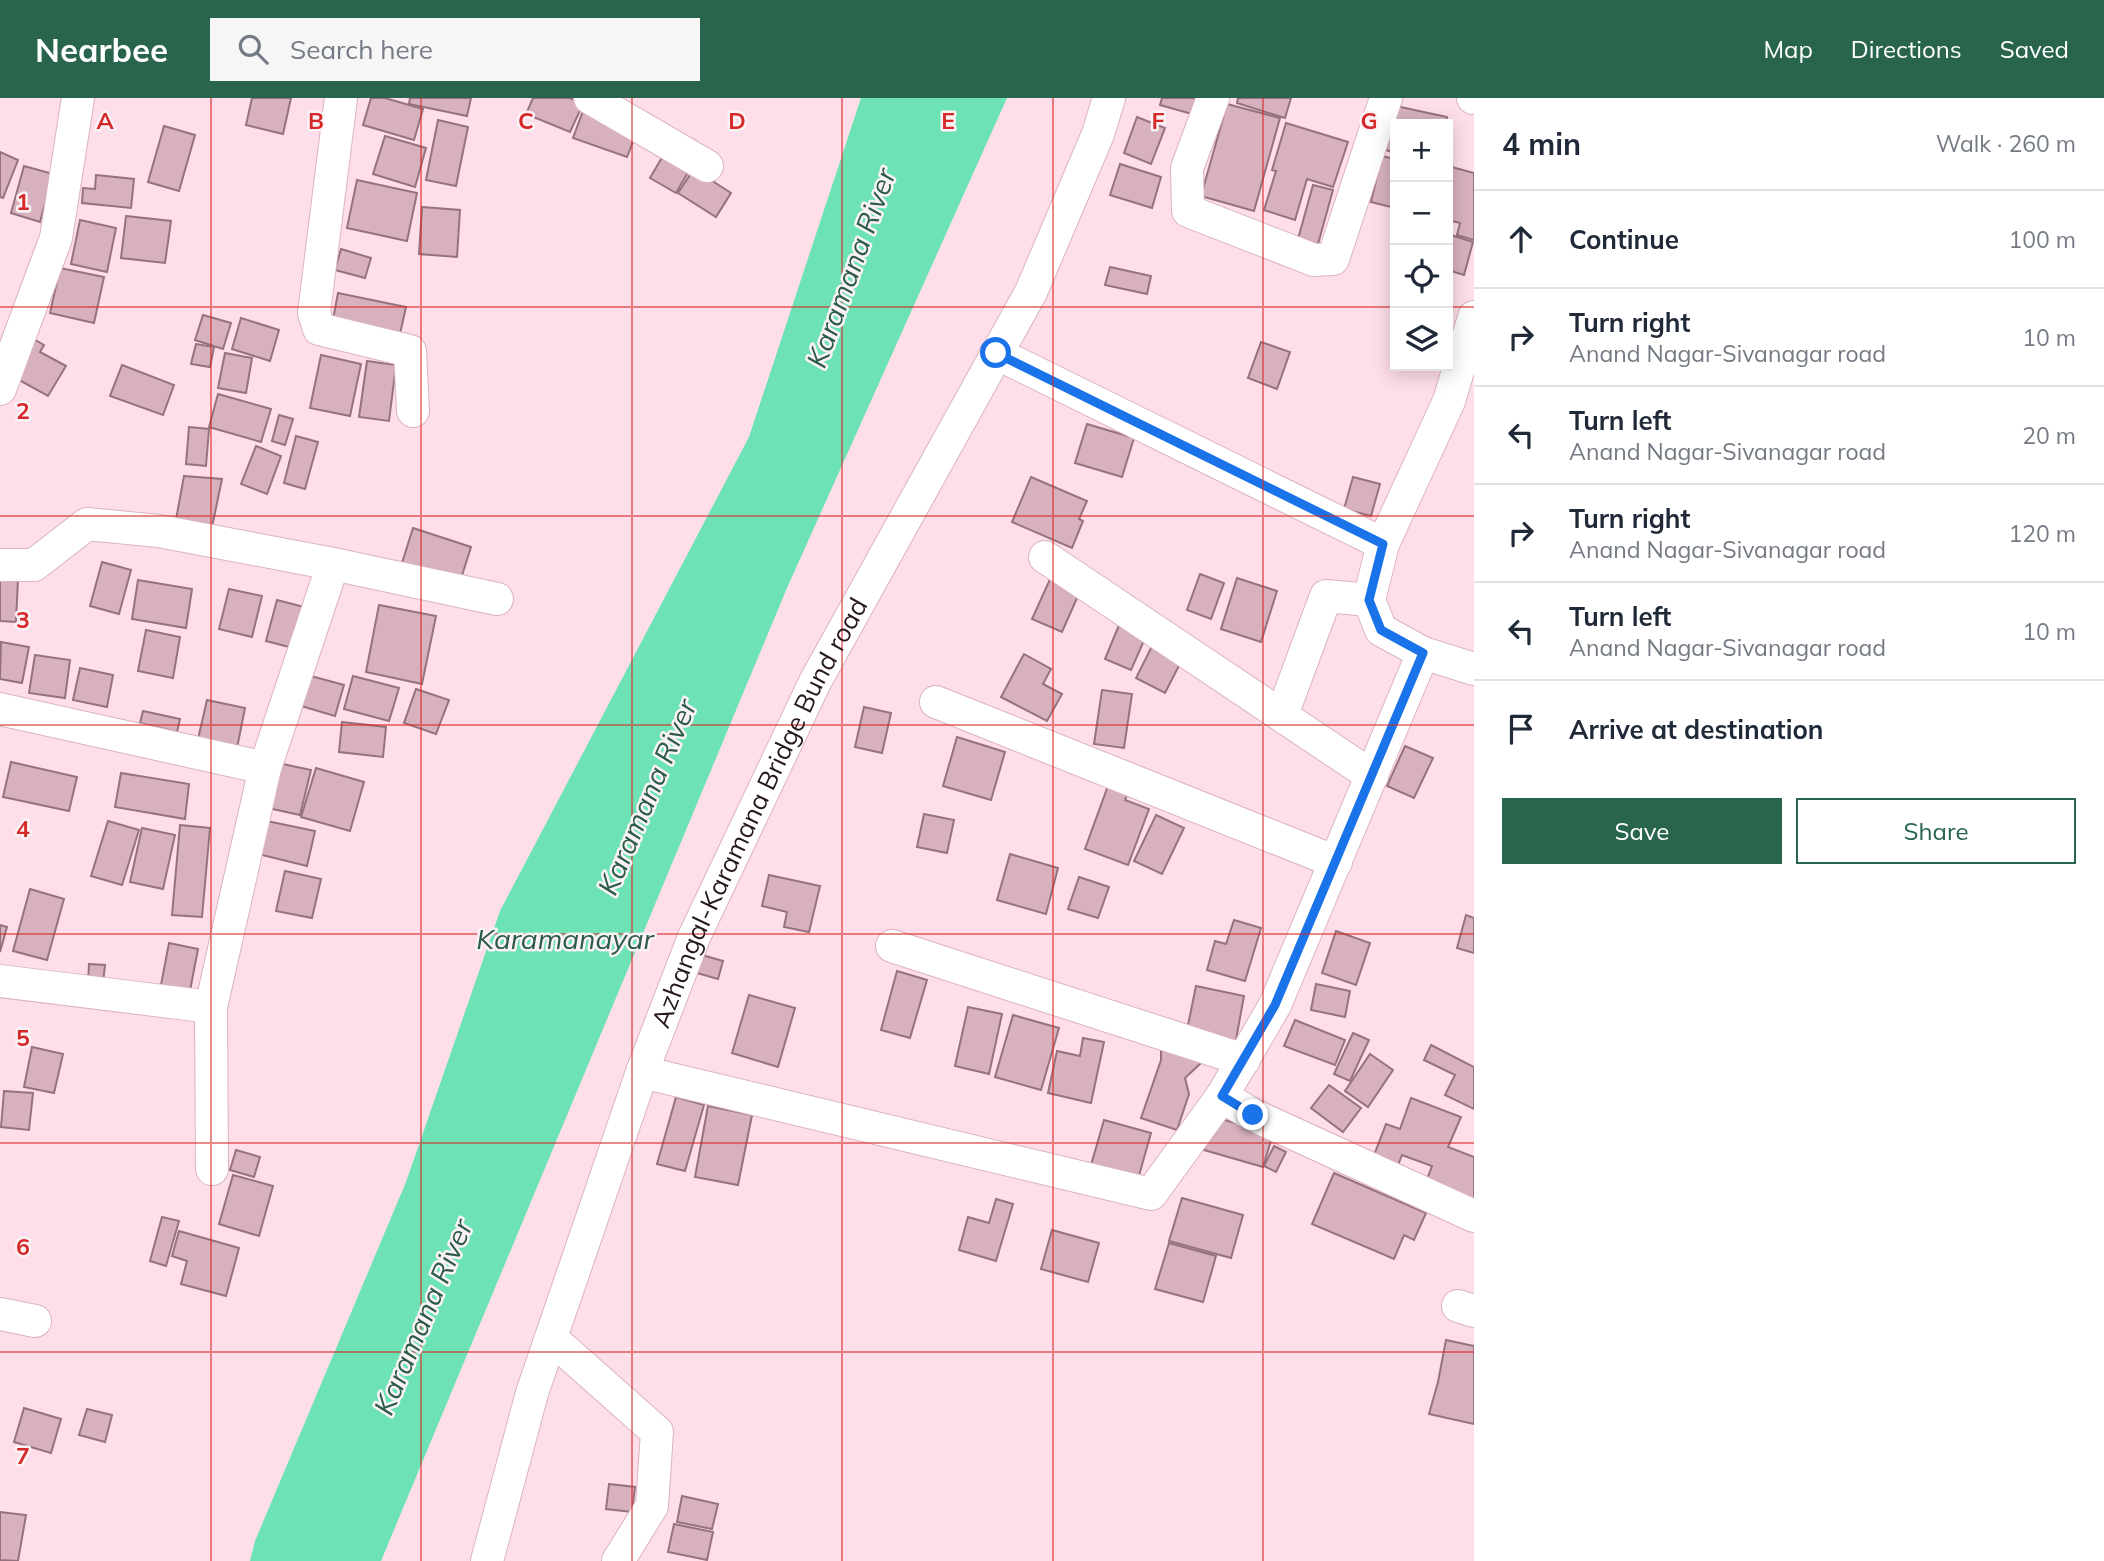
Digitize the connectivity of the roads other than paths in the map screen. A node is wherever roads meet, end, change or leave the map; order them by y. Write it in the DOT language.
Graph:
graph roads {
  1 [pos="78,98"];
  2 [pos="341,98"];
  3 [pos="590,98"];
  4 [pos="1110,98"];
  5 [pos="1213,98"];
  6 [pos="1386,98"];
  7 [pos="707,166"];
  8 [pos="1474,317"];
  9 [pos="996,353"];
  10 [pos="0,389"];
  11 [pos="1462,404"];
  12 [pos="413,411"];
  13 [pos="1383,544"];
  14 [pos="1045,557"];
  15 [pos="333,564"];
  16 [pos="0,565"];
  17 [pos="497,598"];
  18 [pos="1369,600"];
  19 [pos="1423,653"];
  20 [pos="1474,669"];
  21 [pos="936,702"];
  22 [pos="0,709"];
  23 [pos="1282,715"];
  24 [pos="265,768"];
  25 [pos="1372,776"];
  26 [pos="1336,862"];
  27 [pos="892,946"];
  28 [pos="0,981"];
  29 [pos="211,1007"];
  30 [pos="1244,1060"];
  31 [pos="642,1072"];
  32 [pos="1222,1096"];
  33 [pos="212,1169"];
  34 [pos="1474,1216"];
  35 [pos="0,1314"];
  36 [pos="35,1321"];
  37 [pos="551,1338"];
  38 [pos="487,1561"];
  39 [pos="618,1561"];
  1 -- 10 [label="street"];
  2 -- 12 [label="street"];
  3 -- 7 [label="street"];
  4 -- 9 [label="street, Azhangal-Karamana Bridge Bund road"];
  5 -- 6 [label="street"];
  8 -- 11 [label="street"];
  9 -- 13 [label="street"];
  9 -- 31 [label="street, Azhangal-Karamana Bridge Bund road"];
  11 -- 13 [label="street"];
  13 -- 18 [label="street"];
  14 -- 23 [label="street"];
  15 -- 16 [label="street"];
  15 -- 17 [label="street"];
  15 -- 24 [label="street"];
  18 -- 19 [label="street"];
  18 -- 23 [label="street"];
  19 -- 20 [label="street"];
  19 -- 25 [label="street"];
  21 -- 26 [label="street"];
  22 -- 24 [label="street"];
  23 -- 25 [label="street"];
  24 -- 29 [label="street"];
  25 -- 26 [label="street"];
  26 -- 30 [label="street"];
  27 -- 30 [label="street"];
  28 -- 29 [label="street"];
  29 -- 33 [label="street"];
  30 -- 32 [label="street"];
  31 -- 32 [label="street"];
  31 -- 37 [label="street, Azhangal-Karamana Bridge Bund road"];
  32 -- 34 [label="street"];
  35 -- 36 [label="street"];
  37 -- 38 [label="street, Azhangal-Karamana Bridge Bund road"];
  37 -- 39 [label="street"];
}
